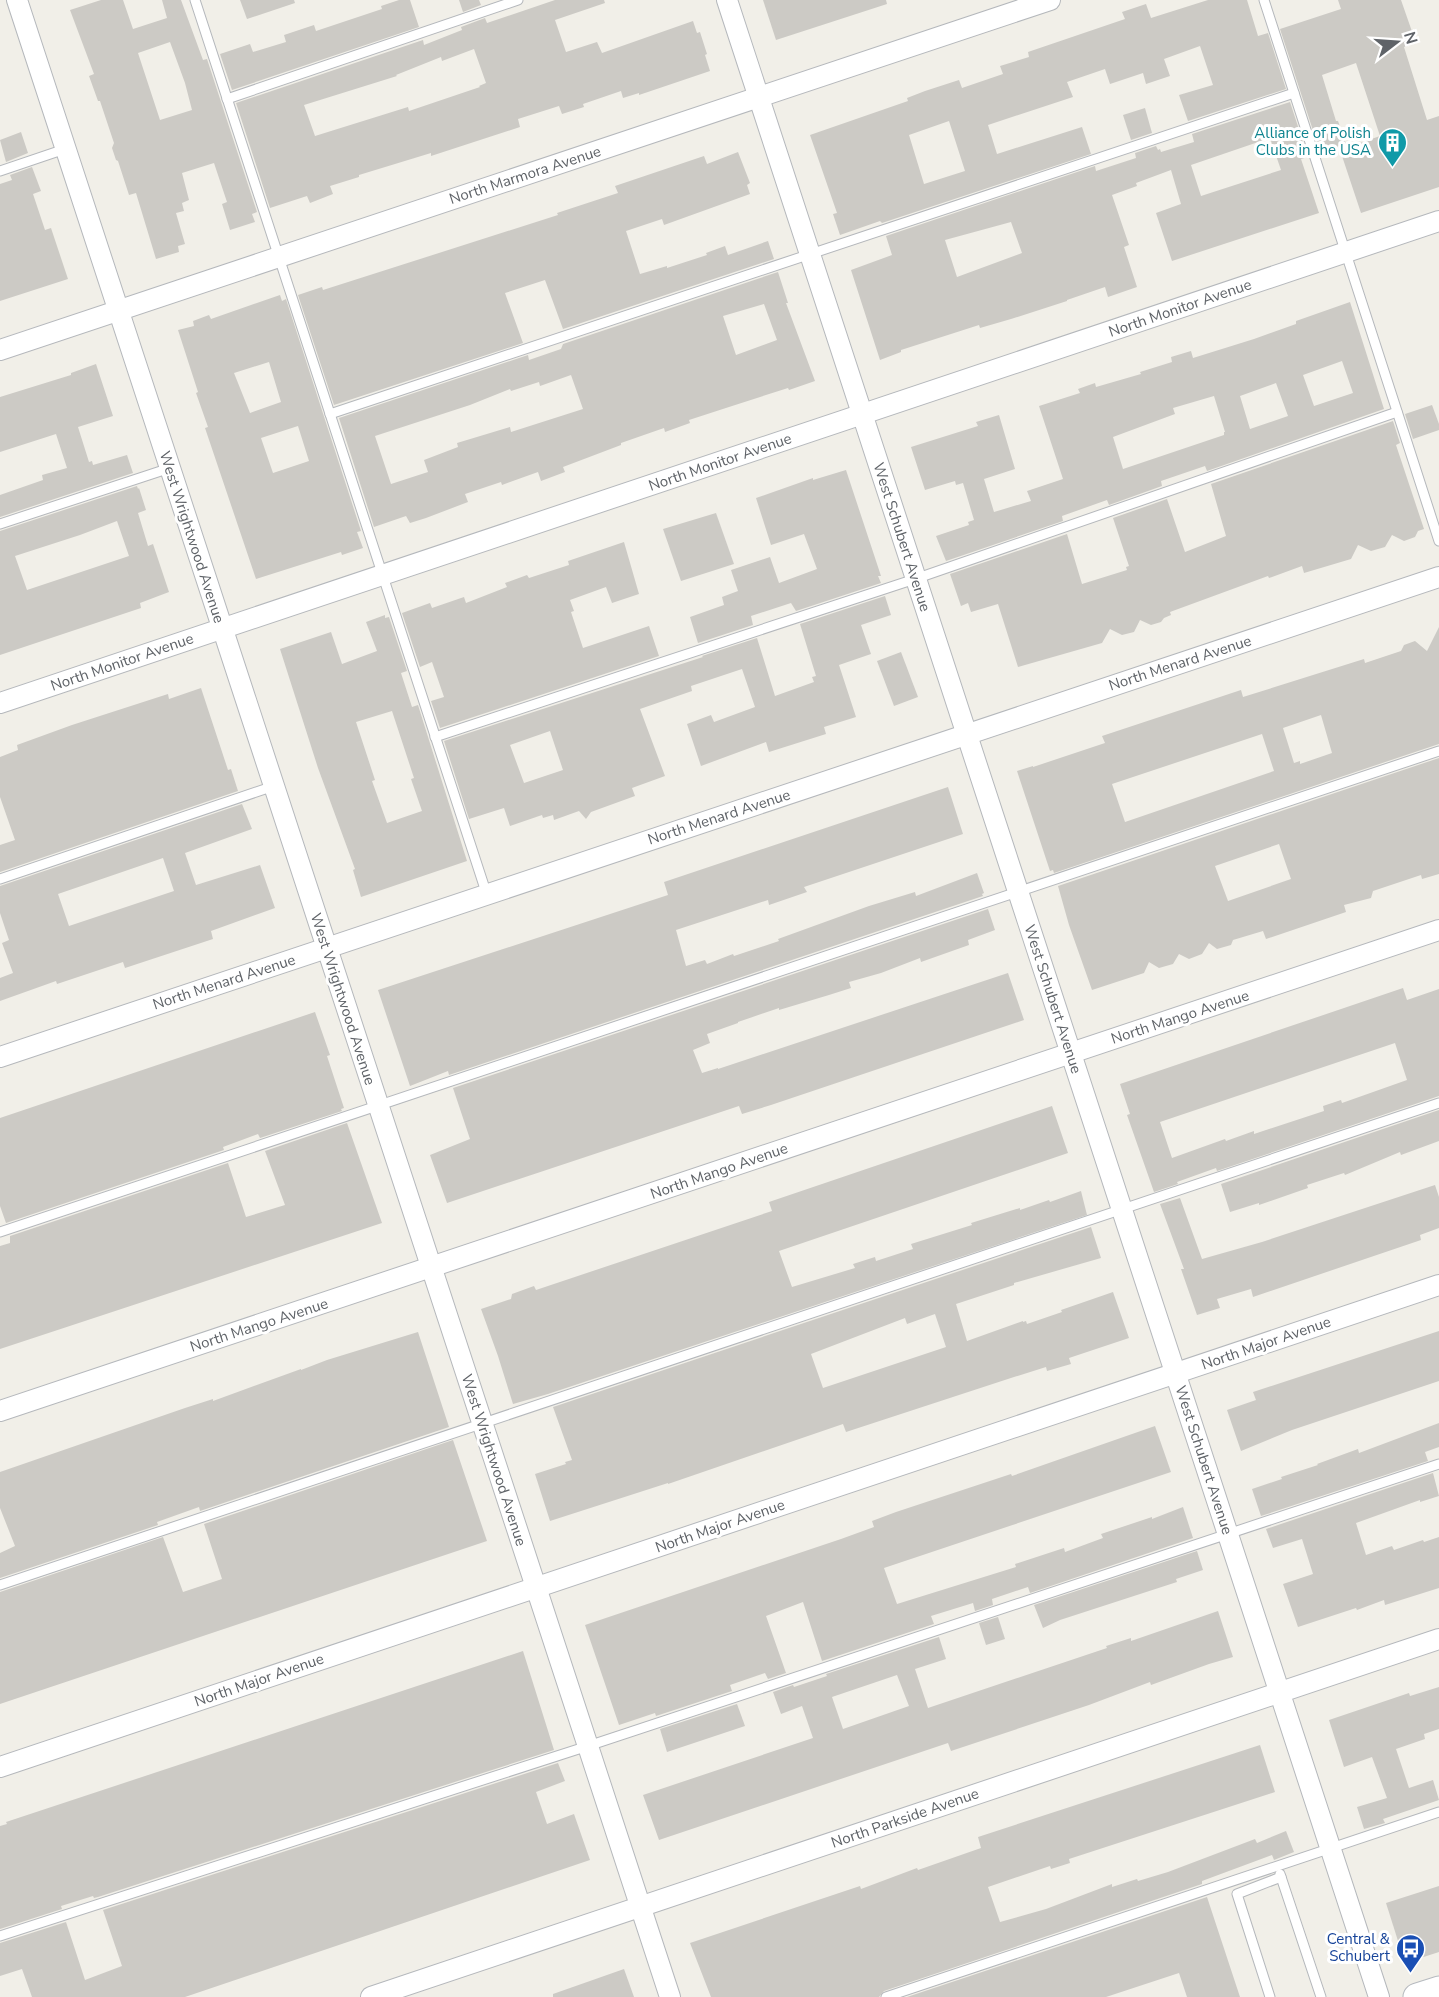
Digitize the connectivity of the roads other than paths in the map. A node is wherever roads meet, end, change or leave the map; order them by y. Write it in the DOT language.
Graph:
graph roads {
  1 [pos="17,0"];
  2 [pos="195,0"];
  3 [pos="518,0"];
  4 [pos="727,0"];
  5 [pos="1050,0"];
  6 [pos="1264,0"];
  7 [pos="1294,93"];
  8 [pos="758,97"];
  9 [pos="227,99"];
  10 [pos="65,149"];
  11 [pos="0,171"];
  12 [pos="1439,221"];
  13 [pos="1345,253"];
  14 [pos="810,254"];
  15 [pos="279,257"];
  16 [pos="118,311"];
  17 [pos="0,350"];
  18 [pos="1397,412"];
  19 [pos="330,414"];
  20 [pos="862,415"];
  21 [pos="170,468"];
  22 [pos="0,524"];
  23 [pos="1439,541"];
  24 [pos="383,575"];
  25 [pos="1439,577"];
  26 [pos="915,579"];
  27 [pos="222,629"];
  28 [pos="0,703"];
  29 [pos="966,734"];
  30 [pos="435,737"];
  31 [pos="1439,751"];
  32 [pos="274,786"];
  33 [pos="0,879"];
  34 [pos="1018,892"];
  35 [pos="487,895"];
  36 [pos="1439,930"];
  37 [pos="327,948"];
  38 [pos="1071,1053"];
  39 [pos="0,1057"];
  40 [pos="1439,1102"];
  41 [pos="379,1107"];
  42 [pos="1122,1211"];
  43 [pos="0,1232"];
  44 [pos="431,1267"];
  45 [pos="1439,1285"];
  46 [pos="1175,1374"];
  47 [pos="0,1412"];
  48 [pos="482,1423"];
  49 [pos="1439,1464"];
  50 [pos="1228,1534"];
  51 [pos="0,1586"];
  52 [pos="536,1587"];
  53 [pos="1439,1639"];
  54 [pos="1279,1693"];
  55 [pos="588,1746"];
  56 [pos="0,1767"];
  57 [pos="1439,1812"];
  58 [pos="1330,1848"];
  59 [pos="1278,1866"];
  60 [pos="1281,1877"];
  61 [pos="1232,1881"];
  62 [pos="1237,1894"];
  63 [pos="641,1907"];
  64 [pos="0,1936"];
  65 [pos="1439,1990"];
  66 [pos="371,1997"];
  67 [pos="670,1997"];
  68 [pos="886,1997"];
  69 [pos="1270,1997"];
  70 [pos="1321,1997"];
  71 [pos="1379,1997"];
  72 [pos="1417,1997"];
  1 -- 10 [label="street, West Wrightwood Avenue"];
  2 -- 9 [label="lane"];
  3 -- 9 [label="lane"];
  4 -- 8 [label="street, West Schubert Avenue"];
  5 -- 8 [label="street, North Marmora Avenue"];
  6 -- 7 [label="lane"];
  7 -- 13 [label="lane"];
  7 -- 14 [label="lane"];
  8 -- 14 [label="street, West Schubert Avenue"];
  8 -- 15 [label="street, North Marmora Avenue"];
  9 -- 15 [label="lane"];
  10 -- 11 [label="lane"];
  10 -- 16 [label="street, West Wrightwood Avenue"];
  12 -- 13 [label="street, North Monitor Avenue"];
  13 -- 18 [label="lane"];
  13 -- 20 [label="street, North Monitor Avenue"];
  14 -- 19 [label="lane"];
  14 -- 20 [label="street, West Schubert Avenue"];
  15 -- 16 [label="street, North Marmora Avenue"];
  15 -- 19 [label="lane"];
  16 -- 17 [label="street, North Marmora Avenue"];
  16 -- 21 [label="street, West Wrightwood Avenue"];
  18 -- 23 [label="lane"];
  18 -- 26 [label="lane"];
  19 -- 24 [label="lane"];
  20 -- 24 [label="street, North Monitor Avenue"];
  20 -- 26 [label="street, West Schubert Avenue"];
  21 -- 22 [label="lane"];
  21 -- 27 [label="street, West Wrightwood Avenue"];
  24 -- 27 [label="street, North Monitor Avenue"];
  24 -- 30 [label="lane"];
  25 -- 29 [label="street, North Menard Avenue"];
  26 -- 29 [label="street, West Schubert Avenue"];
  26 -- 30 [label="lane"];
  27 -- 28 [label="street, North Monitor Avenue"];
  27 -- 32 [label="street, West Wrightwood Avenue"];
  29 -- 34 [label="street, West Schubert Avenue"];
  29 -- 35 [label="street, North Menard Avenue"];
  30 -- 35 [label="lane"];
  31 -- 34 [label="lane"];
  32 -- 33 [label="lane"];
  32 -- 37 [label="street, West Wrightwood Avenue"];
  34 -- 38 [label="street, West Schubert Avenue"];
  34 -- 41 [label="lane"];
  35 -- 37 [label="street, North Menard Avenue"];
  36 -- 38 [label="street, North Mango Avenue"];
  37 -- 39 [label="street, North Menard Avenue"];
  37 -- 41 [label="street, West Wrightwood Avenue"];
  38 -- 42 [label="street, West Schubert Avenue"];
  38 -- 44 [label="street, North Mango Avenue"];
  40 -- 42 [label="lane"];
  41 -- 43 [label="lane"];
  41 -- 44 [label="street, West Wrightwood Avenue"];
  42 -- 46 [label="street, West Schubert Avenue"];
  42 -- 48 [label="lane"];
  44 -- 47 [label="street, North Mango Avenue"];
  44 -- 48 [label="street, West Wrightwood Avenue"];
  45 -- 46 [label="street, North Major Avenue"];
  46 -- 50 [label="street, West Schubert Avenue"];
  46 -- 52 [label="street, North Major Avenue"];
  48 -- 51 [label="lane"];
  48 -- 52 [label="street, West Wrightwood Avenue"];
  49 -- 50 [label="lane"];
  50 -- 54 [label="street, West Schubert Avenue"];
  50 -- 55 [label="lane"];
  52 -- 55 [label="street, West Wrightwood Avenue"];
  52 -- 56 [label="street, North Major Avenue"];
  53 -- 54 [label="street, North Parkside Avenue"];
  54 -- 58 [label="street, West Schubert Avenue"];
  54 -- 63 [label="street, North Parkside Avenue"];
  55 -- 63 [label="street, West Wrightwood Avenue"];
  55 -- 64 [label="lane"];
  57 -- 58 [label="lane"];
  58 -- 59 [label="lane"];
  58 -- 71 [label="street, West Schubert Avenue"];
  59 -- 60 [label="lane"];
  59 -- 61 [label="lane"];
  60 -- 62 [label="lane"];
  60 -- 70 [label="lane"];
  61 -- 62 [label="lane"];
  61 -- 68 [label="lane"];
  62 -- 69 [label="lane"];
  63 -- 66 [label="street, North Parkside Avenue"];
  63 -- 67 [label="street, West Wrightwood Avenue"];
  65 -- 72 [label="street"];
}
